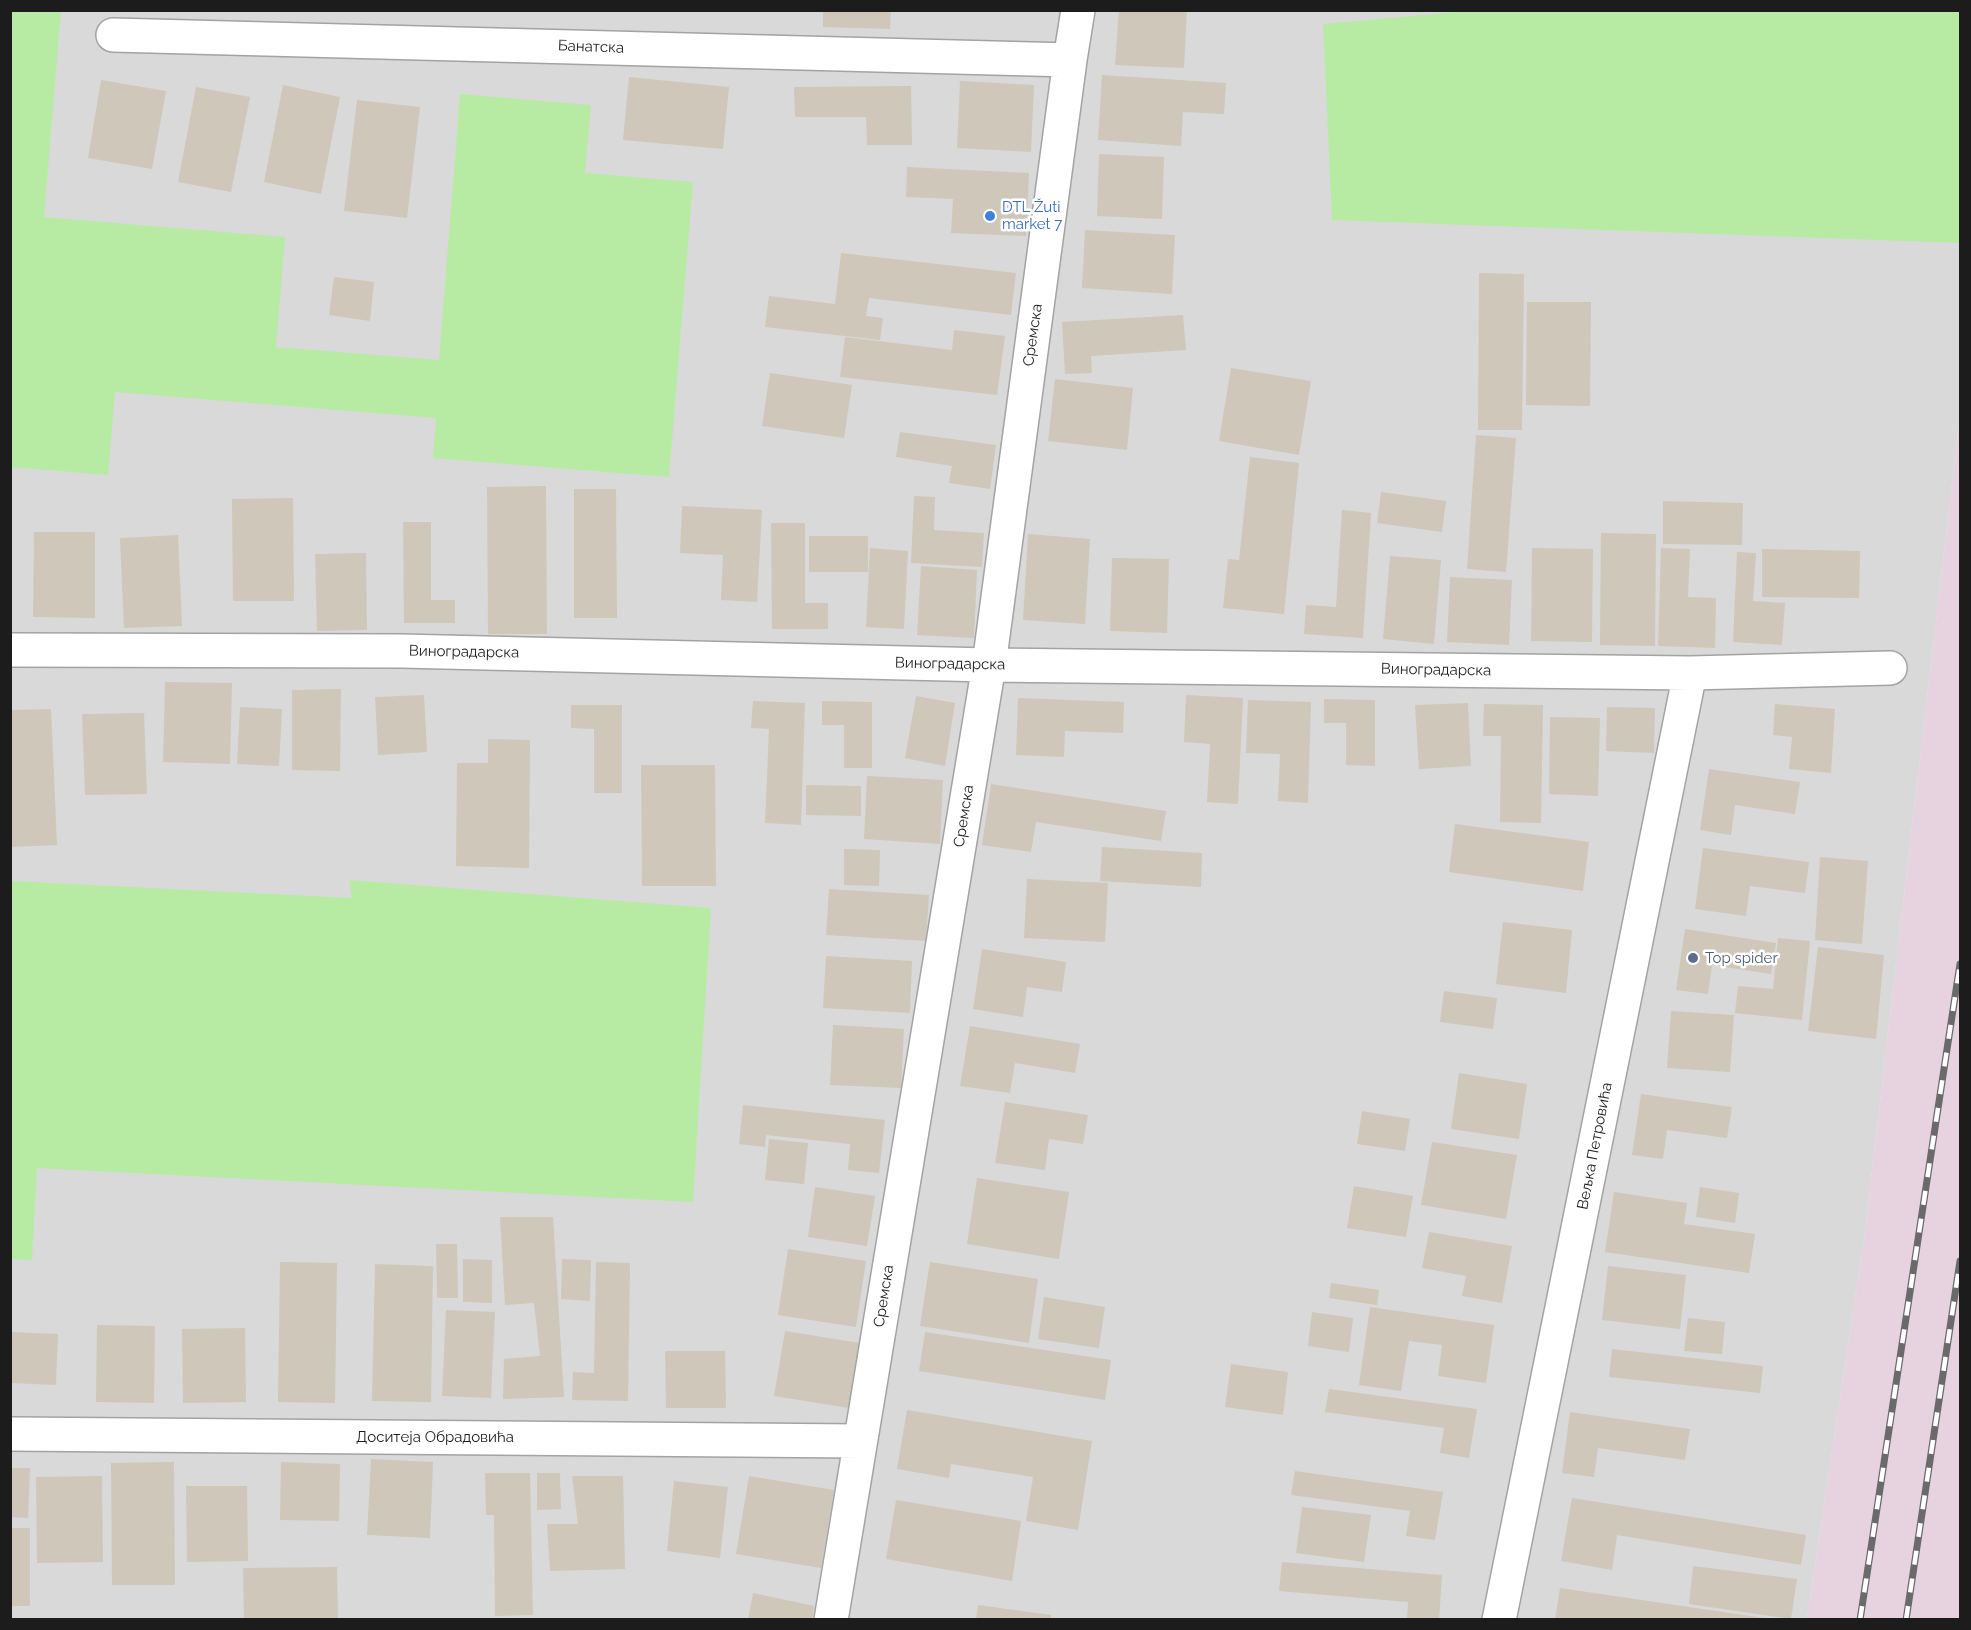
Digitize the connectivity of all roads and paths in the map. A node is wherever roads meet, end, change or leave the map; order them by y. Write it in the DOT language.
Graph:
graph roads {
  1 [pos="1078,10"];
  2 [pos="113,34"];
  3 [pos="1070,60"];
  4 [pos="10,650"];
  5 [pos="989,665"];
  6 [pos="1890,668"];
  7 [pos="1690,673"];
  8 [pos="10,1434"];
  9 [pos="860,1441"];
  10 [pos="831,1620"];
  11 [pos="1499,1620"];
  1 -- 3 [label="street, Сремска"];
  2 -- 3 [label="street, Банатска"];
  3 -- 5 [label="street, Сремска"];
  4 -- 5 [label="street, Виноградарска"];
  5 -- 7 [label="street, Виноградарска"];
  5 -- 9 [label="street, Сремска"];
  6 -- 7 [label="street, Виноградарска"];
  7 -- 11 [label="street, Вељка Петровића"];
  8 -- 9 [label="street, Доситеја Обрадовића"];
  9 -- 10 [label="street, Сремска"];
}
